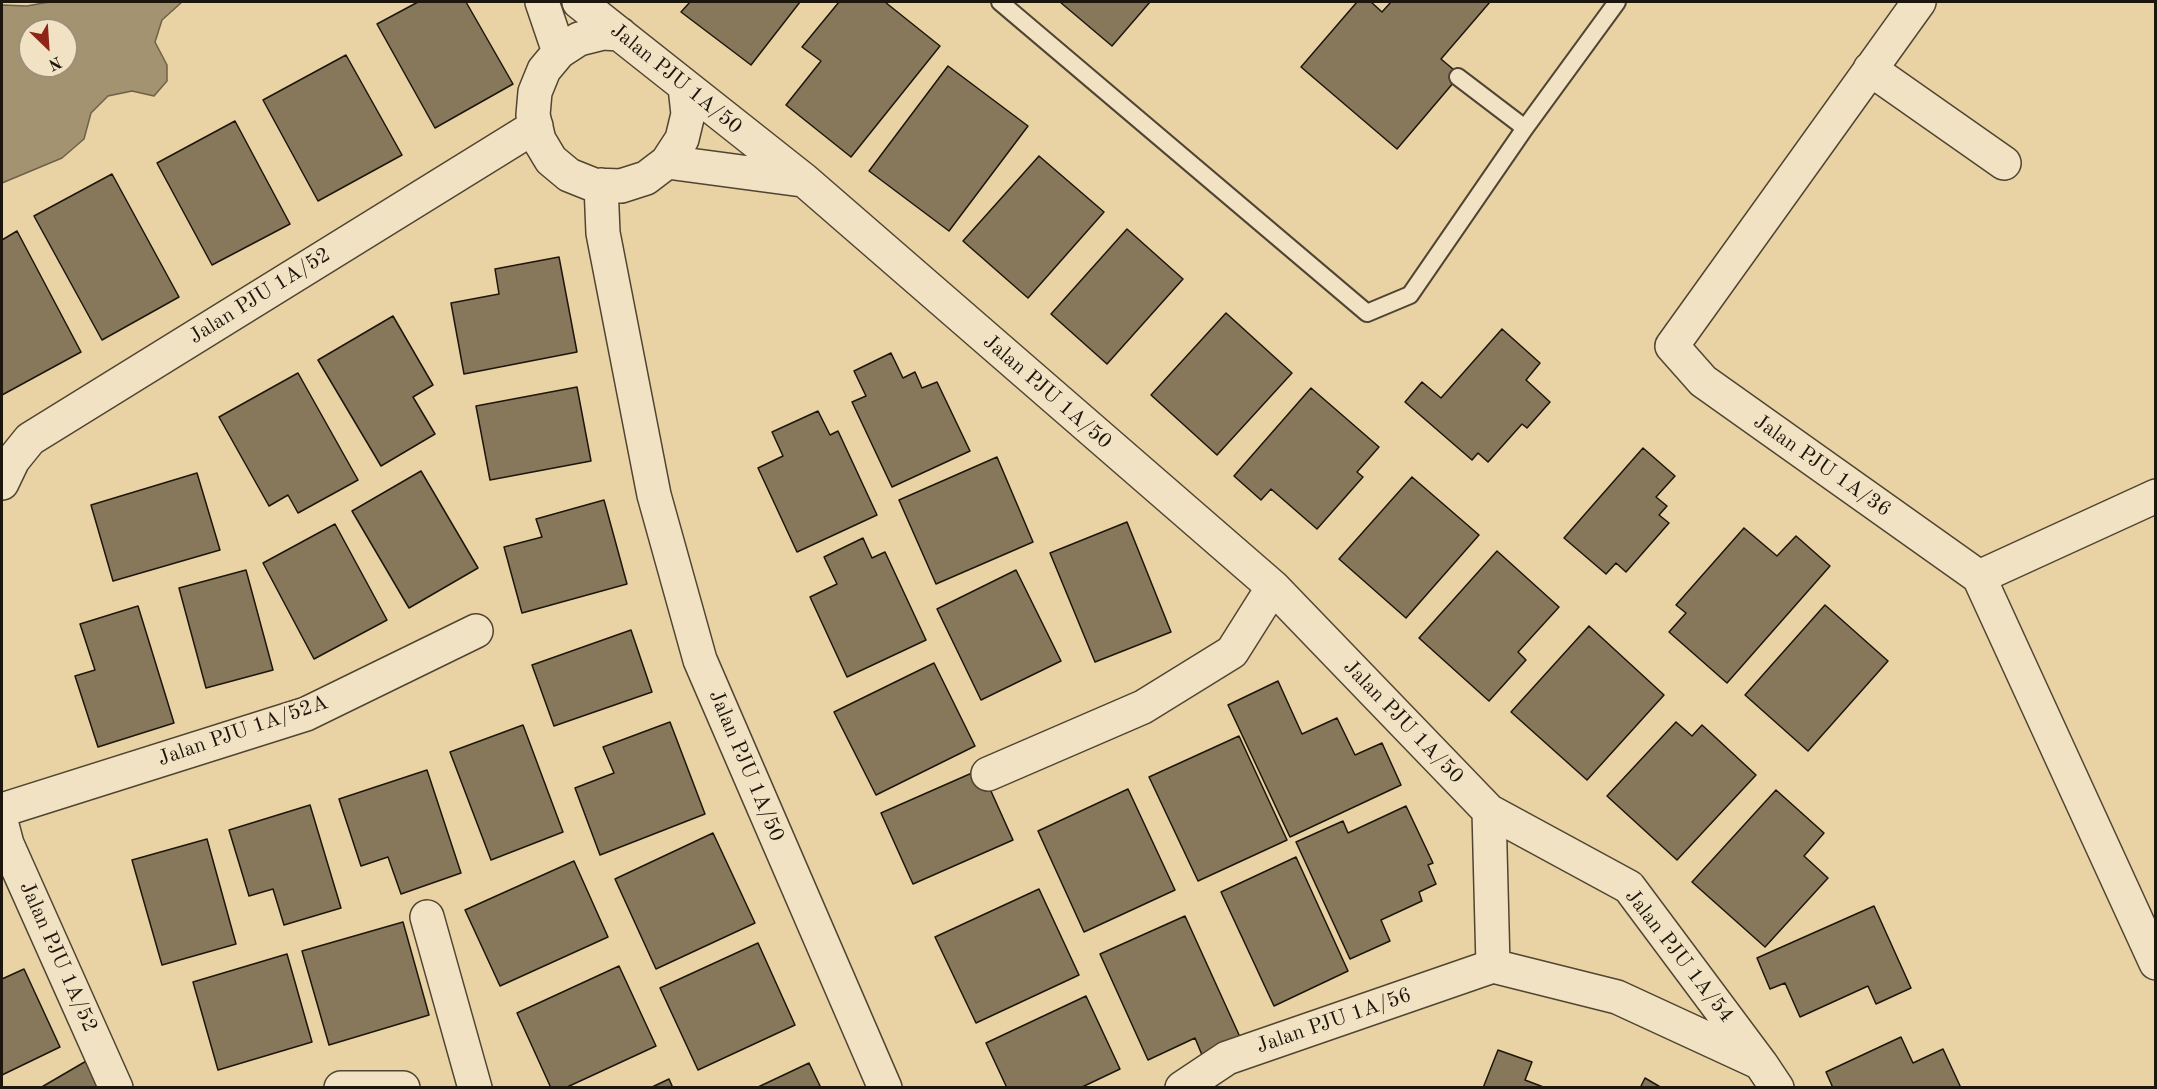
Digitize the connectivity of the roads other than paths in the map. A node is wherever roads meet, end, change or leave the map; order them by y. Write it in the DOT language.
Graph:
graph roads {
  1 [pos="542,2"];
  2 [pos="579,2"];
  3 [pos="1000,2"];
  4 [pos="1617,2"];
  5 [pos="1919,2"];
  6 [pos="620,34"];
  7 [pos="559,52"];
  8 [pos="1870,69"];
  9 [pos="1458,77"];
  10 [pos="685,87"];
  11 [pos="536,126"];
  12 [pos="1526,128"];
  13 [pos="667,162"];
  14 [pos="2004,163"];
  15 [pos="804,180"];
  16 [pos="602,185"];
  17 [pos="2,483"];
  18 [pos="2156,496"];
  19 [pos="1979,577"];
  20 [pos="1273,587"];
  21 [pos="476,631"];
  22 [pos="988,774"];
  23 [pos="2,810"];
  24 [pos="1489,812"];
  25 [pos="2,825"];
  26 [pos="428,917"];
  27 [pos="2156,963"];
  28 [pos="1493,966"];
  29 [pos="1769,1076"];
  30 [pos="117,1088"];
  31 [pos="341,1088"];
  32 [pos="403,1088"];
  33 [pos="475,1088"];
  34 [pos="885,1088"];
  35 [pos="1182,1088"];
  1 -- 7 [label="street"];
  2 -- 6 [label="street, Jalan PJU 1A/50"];
  3 -- 12 [label="lane"];
  4 -- 12 [label="lane"];
  5 -- 8 [label="street, Jalan PJU 1A/36"];
  6 -- 7 [label="street"];
  6 -- 10 [label="street, Jalan PJU 1A/50"];
  7 -- 11 [label="street"];
  8 -- 14 [label="street"];
  8 -- 19 [label="street, Jalan PJU 1A/36"];
  9 -- 12 [label="lane"];
  10 -- 13 [label="street"];
  10 -- 15 [label="street, Jalan PJU 1A/50"];
  11 -- 16 [label="street"];
  11 -- 17 [label="street, Jalan PJU 1A/52"];
  13 -- 15 [label="street"];
  13 -- 16 [label="street"];
  15 -- 20 [label="street, Jalan PJU 1A/50"];
  16 -- 34 [label="street, Jalan PJU 1A/50"];
  18 -- 19 [label="street"];
  19 -- 27 [label="street, Jalan PJU 1A/36"];
  20 -- 22 [label="street"];
  20 -- 24 [label="street, Jalan PJU 1A/50"];
  21 -- 23 [label="street, Jalan PJU 1A/52A"];
  24 -- 28 [label="street"];
  24 -- 29 [label="street, Jalan PJU 1A/54"];
  25 -- 30 [label="street, Jalan PJU 1A/52"];
  26 -- 33 [label="street"];
  28 -- 29 [label="street, Jalan PJU 1A/54"];
  28 -- 35 [label="street, Jalan PJU 1A/56"];
  31 -- 32 [label="street"];
}
